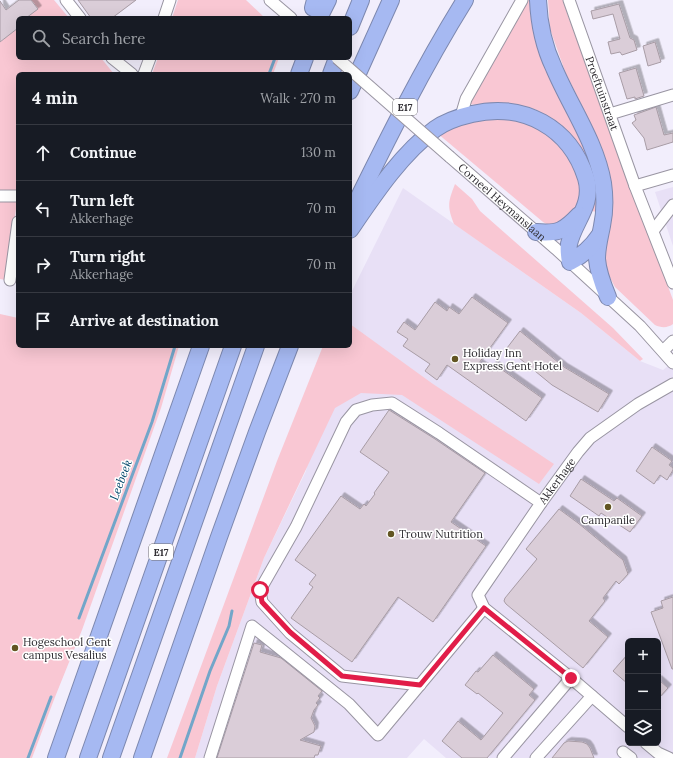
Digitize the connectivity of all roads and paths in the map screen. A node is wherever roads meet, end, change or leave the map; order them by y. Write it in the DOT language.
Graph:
graph roads {
  1 [pos="66,0"];
  2 [pos="270,0"];
  3 [pos="328,0"];
  4 [pos="361,0"];
  5 [pos="391,0"];
  6 [pos="465,0"];
  7 [pos="522,0"];
  8 [pos="538,0"];
  9 [pos="570,0"];
  10 [pos="168,2"];
  11 [pos="314,9"];
  12 [pos="78,16"];
  13 [pos="164,16"];
  14 [pos="289,16"];
  15 [pos="352,22"];
  16 [pos="114,60"];
  17 [pos="149,60"];
  18 [pos="293,60"];
  19 [pos="303,60"];
  20 [pos="336,60"];
  21 [pos="339,60"];
  22 [pos="130,72"];
  23 [pos="145,72"];
  24 [pos="289,72"];
  25 [pos="300,72"];
  26 [pos="332,72"];
  27 [pos="352,87"];
  28 [pos="673,95"];
  29 [pos="610,114"];
  30 [pos="461,116"];
  31 [pos="673,176"];
  32 [pos="635,186"];
  33 [pos="0,196"];
  34 [pos="16,196"];
  35 [pos="673,205"];
  36 [pos="584,210"];
  37 [pos="352,211"];
  38 [pos="352,227"];
  39 [pos="653,231"];
  40 [pos="536,232"];
  41 [pos="16,236"];
  42 [pos="599,236"];
  43 [pos="570,262"];
  44 [pos="10,280"];
  45 [pos="673,283"];
  46 [pos="608,297"];
  47 [pos="673,341"];
  48 [pos="200,348"];
  49 [pos="232,348"];
  50 [pos="255,348"];
  51 [pos="289,348"];
  52 [pos="663,351"];
  53 [pos="673,363"];
  54 [pos="673,384"];
  55 [pos="541,504"];
  56 [pos="484,608"];
  57 [pos="571,678"];
  58 [pos="420,685"];
  59 [pos="592,696"];
  60 [pos="625,724"];
  61 [pos="649,746"];
  62 [pos="658,756"];
  63 [pos="56,758"];
  64 [pos="88,758"];
  65 [pos="111,758"];
  66 [pos="142,758"];
  67 [pos="210,758"];
  68 [pos="503,758"];
  69 [pos="536,758"];
  70 [pos="669,758"];
  1 -- 12 [label="street"];
  2 -- 14 [label="street"];
  3 -- 11 [label="highway"];
  4 -- 15 [label="highway"];
  5 -- 27 [label="highway"];
  6 -- 37 [label="highway, E17"];
  7 -- 30 [label="street"];
  8 -- 42 [label="highway"];
  9 -- 29 [label="street, Proeftuinstraat"];
  10 -- 13 [label="street"];
  16 -- 22 [label="street"];
  17 -- 23 [label="street"];
  18 -- 24 [label="highway"];
  19 -- 25 [label="highway"];
  20 -- 26 [label="highway"];
  21 -- 40 [label="street, Corneel Heymanslaan, bridge"];
  28 -- 29 [label="street"];
  29 -- 32 [label="street, Proeftuinstraat"];
  30 -- 36 [label="highway"];
  30 -- 38 [label="highway"];
  31 -- 32 [label="street"];
  32 -- 39 [label="street, Proeftuinstraat"];
  33 -- 34 [label="street"];
  35 -- 39 [label="street"];
  36 -- 40 [label="highway"];
  36 -- 43 [label="highway"];
  39 -- 45 [label="street, Proeftuinstraat"];
  40 -- 43 [label="street, Corneel Heymanslaan"];
  41 -- 44 [label="street"];
  42 -- 43 [label="highway"];
  42 -- 46 [label="highway"];
  43 -- 46 [label="street, Corneel Heymanslaan"];
  46 -- 52 [label="street, Corneel Heymanslaan"];
  47 -- 52 [label="street"];
  48 -- 63 [label="highway"];
  49 -- 64 [label="highway, E17"];
  50 -- 65 [label="highway, E17"];
  51 -- 66 [label="highway"];
  52 -- 53 [label="street, Corneel Heymanslaan"];
  54 -- 55 [label="street, Akkerhage"];
  55 -- 56 [label="street, Akkerhage"];
  55 -- 58 [label="street"];
  56 -- 57 [label="street"];
  56 -- 58 [label="street"];
  57 -- 59 [label="street"];
  57 -- 68 [label="street"];
  58 -- 67 [label="street"];
  59 -- 60 [label="street"];
  59 -- 69 [label="street"];
  61 -- 62 [label="street"];
  62 -- 70 [label="street"];
}
